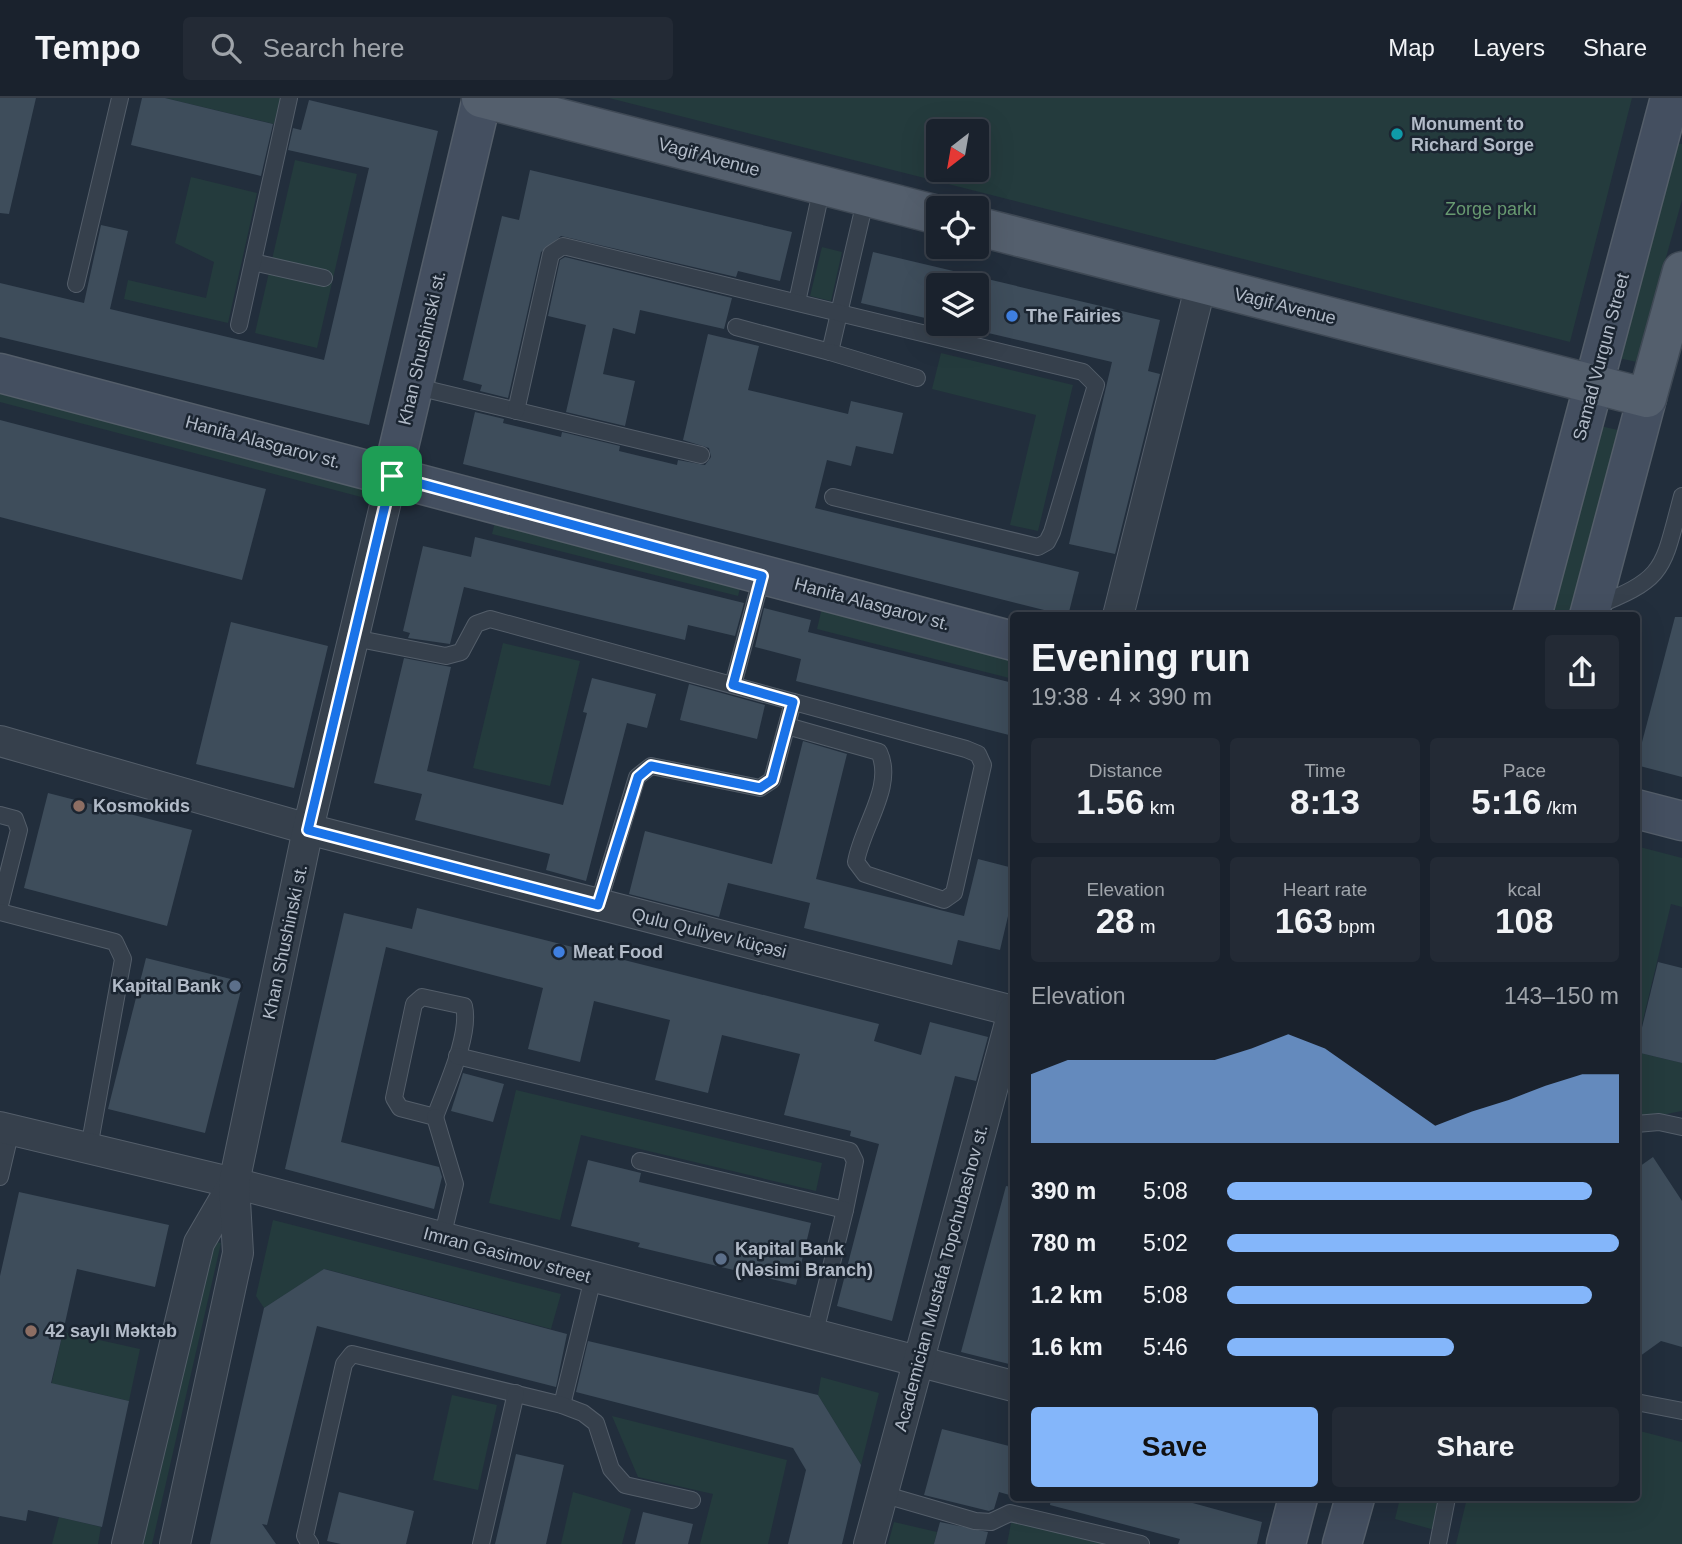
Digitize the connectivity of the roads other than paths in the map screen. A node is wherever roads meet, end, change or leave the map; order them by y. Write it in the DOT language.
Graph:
graph roads {
  1 [pos="120,98"];
  2 [pos="289,98"];
  3 [pos="482,98"];
  4 [pos="1670,98"];
  5 [pos="822,187"];
  6 [pos="866,197"];
  7 [pos="926,212"];
  8 [pos="989,229"];
  9 [pos="253,262"];
  10 [pos="1682,271"];
  11 [pos="324,278"];
  12 [pos="76,284"];
  13 [pos="1201,284"];
  14 [pos="797,302"];
  15 [pos="839,313"];
  16 [pos="239,325"];
  17 [pos="736,327"];
  18 [pos="830,352"];
  19 [pos="0,373"];
  20 [pos="917,378"];
  21 [pos="413,386"];
  22 [pos="1593,386"];
  23 [pos="1647,398"];
  24 [pos="516,411"];
  25 [pos="701,455"];
  26 [pos="392,476"];
  27 [pos="1682,496"];
  28 [pos="833,497"];
  29 [pos="762,576"];
  30 [pos="1119,612"];
  31 [pos="1533,612"];
  32 [pos="1590,612"];
  33 [pos="354,638"];
  34 [pos="1010,640"];
  35 [pos="733,685"];
  36 [pos="793,702"];
  37 [pos="787,726"];
  38 [pos="0,741"];
  39 [pos="1640,810"];
  40 [pos="0,815"];
  41 [pos="1682,821"];
  42 [pos="308,830"];
  43 [pos="0,905"];
  44 [pos="598,905"];
  45 [pos="0,912"];
  46 [pos="1010,1010"];
  47 [pos="1010,1022"];
  48 [pos="457,1056"];
  49 [pos="435,1117"];
  50 [pos="1640,1124"];
  51 [pos="1682,1127"];
  52 [pos="6,1128"];
  53 [pos="89,1148"];
  54 [pos="640,1161"];
  55 [pos="0,1177"];
  56 [pos="234,1183"];
  57 [pos="845,1210"];
  58 [pos="442,1238"];
  59 [pos="593,1278"];
  60 [pos="814,1336"];
  61 [pos="917,1362"];
  62 [pos="1010,1384"];
  63 [pos="516,1394"];
  64 [pos="1640,1403"];
  65 [pos="562,1405"];
  66 [pos="1682,1411"];
  67 [pos="882,1494"];
  68 [pos="692,1500"];
  69 [pos="1297,1501"];
  70 [pos="1354,1501"];
  71 [pos="1446,1501"];
  72 [pos="127,1544"];
  73 [pos="175,1544"];
  74 [pos="310,1544"];
  75 [pos="481,1544"];
  76 [pos="869,1544"];
  77 [pos="1141,1544"];
  78 [pos="1286,1544"];
  79 [pos="1342,1544"];
  80 [pos="1438,1544"];
  1 -- 12 [label="lane"];
  2 -- 9 [label="lane"];
  3 -- 5 [label="main road, Vagif Avenue"];
  3 -- 21 [label="street, Khan Shushinski st."];
  4 -- 22 [label="street, Samad Vurgun Street"];
  5 -- 6 [label="main road, Vagif Avenue"];
  5 -- 14 [label="lane"];
  6 -- 7 [label="main road, Vagif Avenue"];
  6 -- 15 [label="lane"];
  8 -- 13 [label="main road, Vagif Avenue"];
  9 -- 11 [label="lane"];
  9 -- 16 [label="lane"];
  10 -- 23 [label="main road"];
  13 -- 22 [label="main road, Vagif Avenue"];
  13 -- 30 [label="street"];
  14 -- 15 [label="lane"];
  14 -- 24 [label="lane"];
  15 -- 18 [label="lane"];
  15 -- 28 [label="lane"];
  17 -- 18 [label="lane"];
  18 -- 20 [label="lane"];
  19 -- 26 [label="street, Hanifa Alasgarov st."];
  21 -- 24 [label="lane"];
  21 -- 26 [label="street, Khan Shushinski st."];
  22 -- 23 [label="main road, Vagif Avenue"];
  22 -- 31 [label="street, Samad Vurgun Street"];
  23 -- 32 [label="street"];
  24 -- 25 [label="lane"];
  26 -- 29 [label="street, Hanifa Alasgarov st."];
  26 -- 33 [label="street, Khan Shushinski st."];
  27 -- 32 [label="lane"];
  29 -- 34 [label="street, Hanifa Alasgarov st."];
  29 -- 35 [label="lane"];
  33 -- 35 [label="lane"];
  33 -- 42 [label="street, Khan Shushinski st."];
  35 -- 36 [label="lane"];
  36 -- 37 [label="lane"];
  36 -- 37 [label="lane"];
  37 -- 44 [label="lane"];
  38 -- 42 [label="street, Qulu Quliyev küçəsi"];
  39 -- 41 [label="street"];
  40 -- 43 [label="lane"];
  42 -- 44 [label="street, Qulu Quliyev küçəsi"];
  42 -- 56 [label="street, Khan Shushinski st."];
  44 -- 46 [label="street, Qulu Quliyev küçəsi"];
  45 -- 53 [label="lane"];
  47 -- 61 [label="street, Academician Mustafa Topchubashov st."];
  48 -- 49 [label="lane"];
  48 -- 49 [label="lane"];
  48 -- 57 [label="lane"];
  49 -- 58 [label="lane"];
  50 -- 51 [label="lane"];
  52 -- 53 [label="street, Imran Gasimov street"];
  52 -- 55 [label="lane"];
  53 -- 56 [label="street, Imran Gasimov street"];
  54 -- 57 [label="lane"];
  56 -- 58 [label="street, Imran Gasimov street"];
  56 -- 72 [label="street"];
  56 -- 73 [label="street, Khan Shushinski st."];
  57 -- 60 [label="lane"];
  58 -- 59 [label="street, Imran Gasimov street"];
  59 -- 60 [label="street, Imran Gasimov street"];
  59 -- 65 [label="lane"];
  60 -- 61 [label="street, Imran Gasimov street"];
  61 -- 62 [label="street, Imran Gasimov street"];
  61 -- 67 [label="street, Academician Mustafa Topchubashov st."];
  63 -- 65 [label="lane"];
  63 -- 74 [label="lane"];
  63 -- 75 [label="lane"];
  64 -- 66 [label="lane"];
  65 -- 68 [label="lane"];
  67 -- 76 [label="street, Academician Mustafa Topchubashov st."];
  67 -- 77 [label="lane"];
  69 -- 78 [label="street"];
  70 -- 79 [label="street"];
  71 -- 80 [label="lane"];
}
